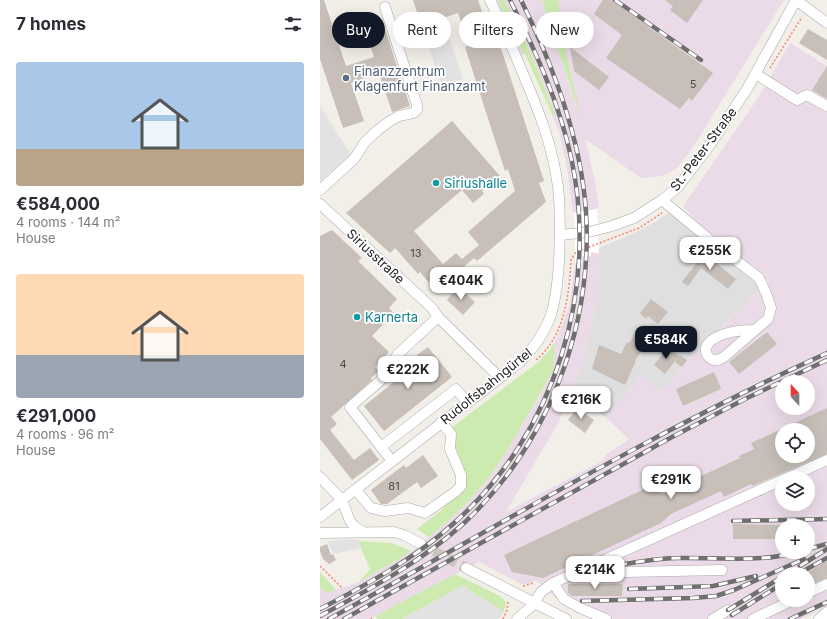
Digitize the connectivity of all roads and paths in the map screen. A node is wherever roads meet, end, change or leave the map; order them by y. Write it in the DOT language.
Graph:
graph roads {
  1 [pos="490,0"];
  2 [pos="796,0"];
  3 [pos="385,7"];
  4 [pos="808,8"];
  5 [pos="827,23"];
  6 [pos="760,77"];
  7 [pos="827,106"];
  8 [pos="320,190"];
  9 [pos="666,204"];
  10 [pos="322,210"];
  11 [pos="560,235"];
  12 [pos="438,317"];
  13 [pos="754,330"];
  14 [pos="532,363"];
  15 [pos="499,377"];
  16 [pos="467,402"];
  17 [pos="441,422"];
  18 [pos="381,447"];
  19 [pos="827,460"];
  20 [pos="392,461"];
  21 [pos="803,471"];
  22 [pos="320,476"];
  23 [pos="775,483"];
  24 [pos="356,490"];
  25 [pos="342,500"];
  26 [pos="320,517"];
  27 [pos="363,532"];
  28 [pos="320,533"];
  29 [pos="421,544"];
  30 [pos="320,566"];
  31 [pos="466,568"];
  32 [pos="722,570"];
  33 [pos="574,573"];
  34 [pos="553,583"];
  35 [pos="827,584"];
  36 [pos="342,588"];
  37 [pos="815,590"];
  38 [pos="506,598"];
  39 [pos="534,604"];
  40 [pos="778,607"];
  41 [pos="827,612"];
  42 [pos="728,615"];
  43 [pos="503,619"];
  44 [pos="517,619"];
  45 [pos="566,619"];
  46 [pos="606,619"];
  47 [pos="713,619"];
  48 [pos="753,619"];
  49 [pos="819,619"];
  1 -- 11 [label="street, Rudolfsbahngürtel"];
  2 -- 4 [label="street"];
  2 -- 6 [label="street, St.-Peter-Straße"];
  3 -- 8 [label="street"];
  4 -- 5 [label="street"];
  4 -- 6 [label="path"];
  6 -- 7 [label="street"];
  6 -- 9 [label="street, St.-Peter-Straße"];
  9 -- 11 [label="street, St.-Peter-Straße"];
  9 -- 13 [label="street"];
  9 -- 14 [label="path"];
  10 -- 12 [label="street, Siriusstraße"];
  11 -- 15 [label="street, Rudolfsbahngürtel"];
  12 -- 15 [label="street, Siriusstraße"];
  12 -- 18 [label="street"];
  15 -- 16 [label="street, Rudolfsbahngürtel"];
  16 -- 17 [label="street, Rudolfsbahngürtel"];
  16 -- 18 [label="street"];
  17 -- 20 [label="street, Rudolfsbahngürtel"];
  17 -- 24 [label="street"];
  18 -- 20 [label="street"];
  19 -- 21 [label="street"];
  20 -- 24 [label="street, Rudolfsbahngürtel"];
  22 -- 25 [label="street"];
  23 -- 33 [label="street"];
  24 -- 25 [label="street, Rudolfsbahngürtel"];
  25 -- 26 [label="street, Rudolfsbahngürtel"];
  25 -- 27 [label="street"];
  27 -- 28 [label="street"];
  27 -- 29 [label="street"];
  30 -- 36 [label="path"];
  31 -- 39 [label="street"];
  32 -- 33 [label="street"];
  33 -- 34 [label="street"];
  34 -- 39 [label="street"];
  34 -- 46 [label="street"];
  35 -- 37 [label="street"];
  38 -- 43 [label="path"];
  39 -- 44 [label="street"];
  39 -- 45 [label="street"];
  40 -- 48 [label="street"];
  41 -- 49 [label="street"];
  42 -- 47 [label="street"];
}
